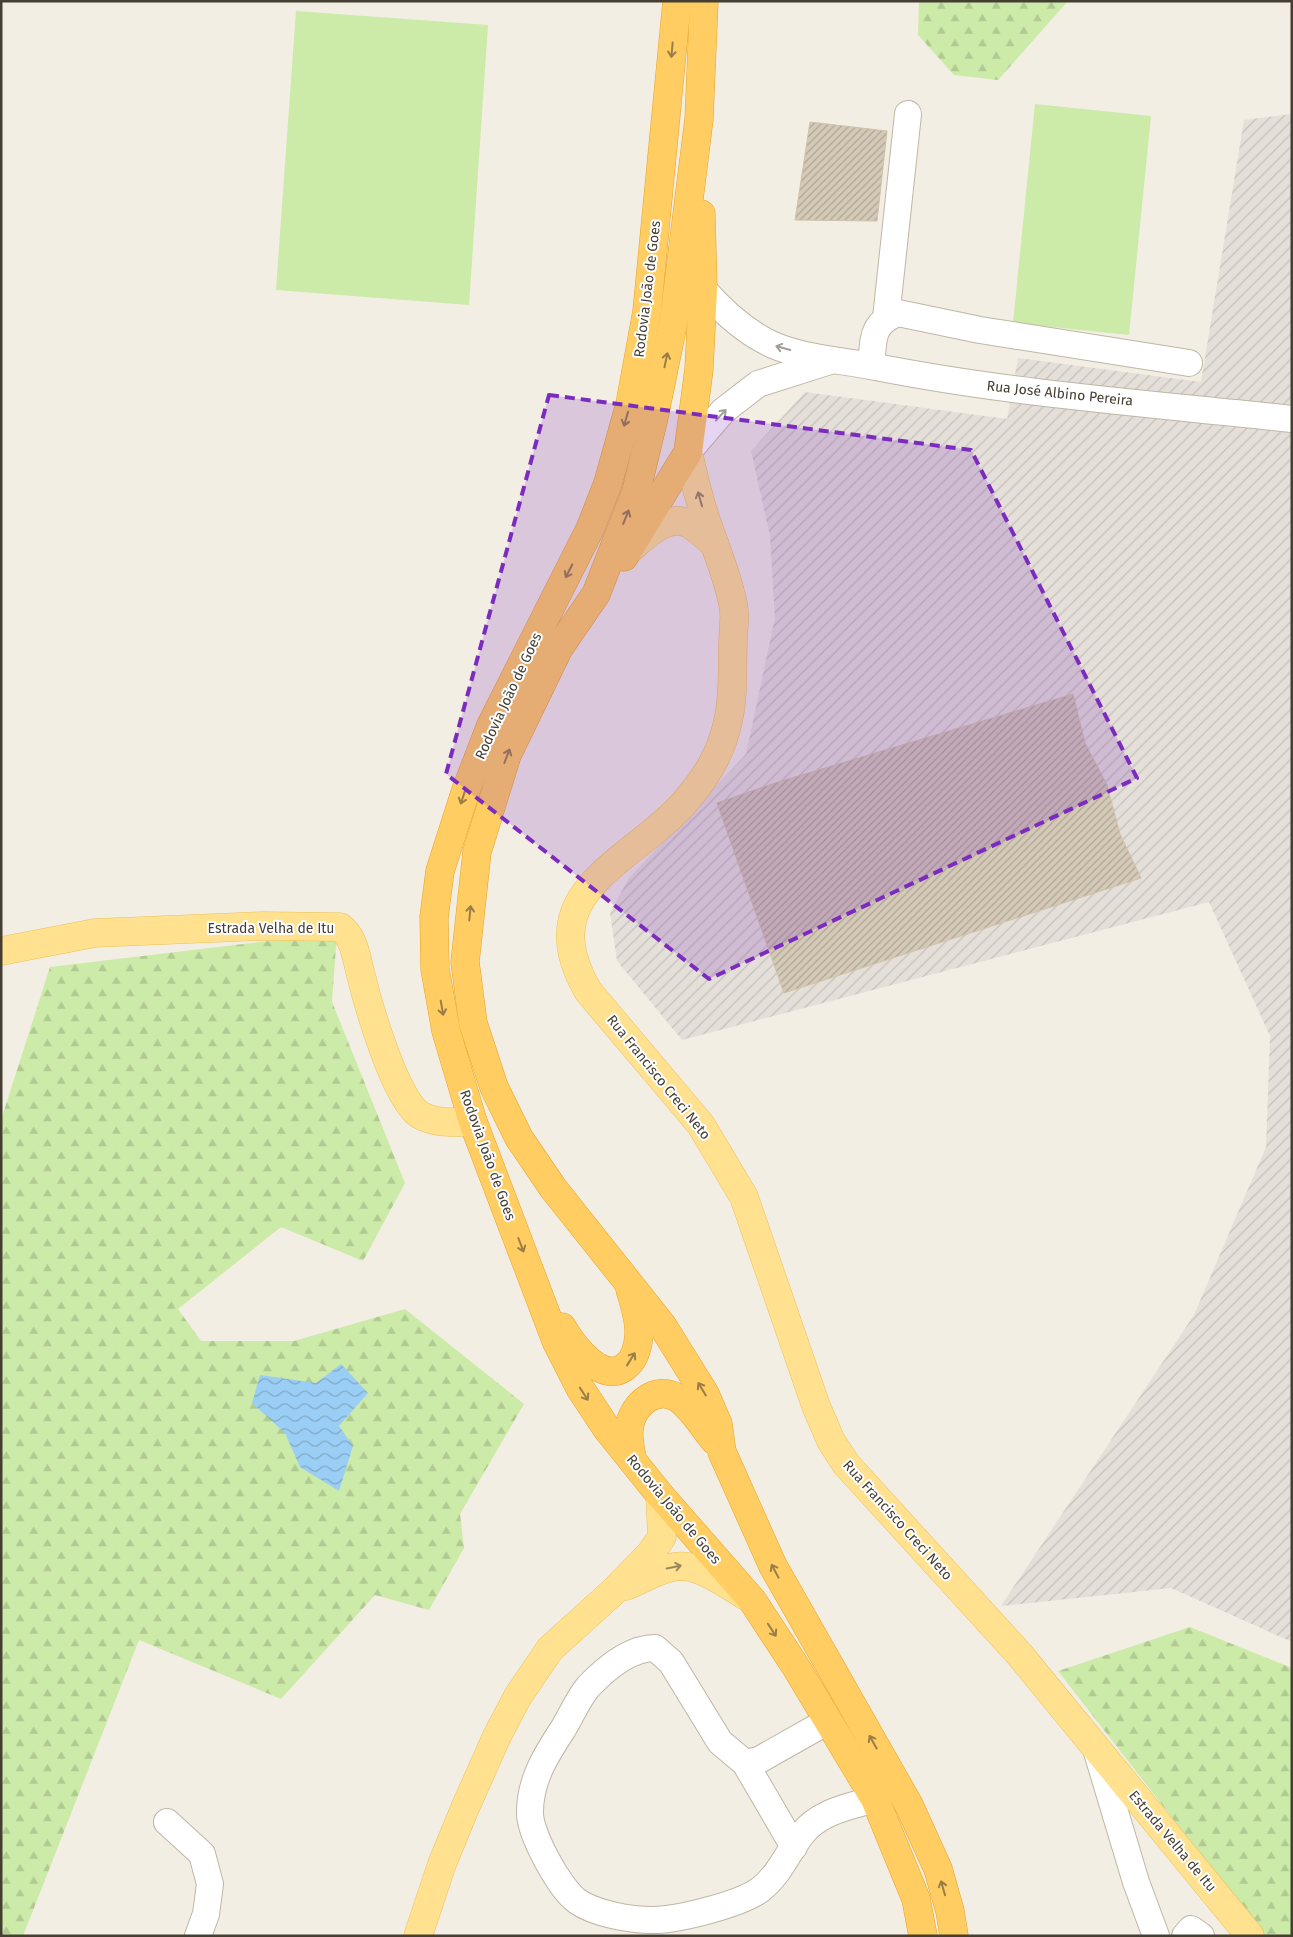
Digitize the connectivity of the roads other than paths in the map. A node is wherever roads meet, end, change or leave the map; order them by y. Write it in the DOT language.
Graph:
graph roads {
  1 [pos="677,1"];
  2 [pos="704,1"];
  3 [pos="908,114"];
  4 [pos="699,119"];
  5 [pos="703,289"];
  6 [pos="886,318"];
  7 [pos="830,361"];
  8 [pos="1189,363"];
  9 [pos="871,366"];
  10 [pos="1292,419"];
  11 [pos="688,452"];
  12 [pos="716,545"];
  13 [pos="629,550"];
  14 [pos="596,594"];
  15 [pos="1,951"];
  16 [pos="473,1122"];
  17 [pos="533,1276"];
  18 [pos="627,1281"];
  19 [pos="722,1452"];
  20 [pos="632,1458"];
  21 [pos="660,1495"];
  22 [pos="613,1592"];
  23 [pos="752,1600"];
  24 [pos="828,1721"];
  25 [pos="1096,1748"];
  26 [pos="745,1763"];
  27 [pos="876,1799"];
  28 [pos="167,1822"];
  29 [pos="794,1847"];
  30 [pos="198,1936"];
  31 [pos="418,1936"];
  32 [pos="923,1936"];
  33 [pos="954,1936"];
  34 [pos="1156,1936"];
  35 [pos="1185,1936"];
  36 [pos="1202,1936"];
  37 [pos="1250,1936"];
  1 -- 16 [label="highway, Rodovia João de Goes, one-way"];
  2 -- 4 [label="highway, Rodovia João de Goes"];
  3 -- 6 [label="street"];
  4 -- 5 [label="highway"];
  14 -- 4 [label="highway, Rodovia João de Goes, one-way"];
  7 -- 5 [label="street, Rua José Albino Pereira, one-way"];
  5 -- 11 [label="highway"];
  6 -- 8 [label="street"];
  6 -- 9 [label="street"];
  7 -- 9 [label="street, Rua José Albino Pereira"];
  11 -- 7 [label="street, Rua José Albino Pereira, one-way"];
  9 -- 10 [label="street, Rua José Albino Pereira"];
  12 -- 11 [label="main road, Rua Francisco Creci Neto, one-way"];
  11 -- 13 [label="highway"];
  12 -- 13 [label="main road"];
  12 -- 25 [label="main road, Rua Francisco Creci Neto"];
  13 -- 14 [label="highway"];
  18 -- 14 [label="highway, Rodovia João de Goes, one-way"];
  15 -- 16 [label="main road, Estrada Velha de Itu"];
  16 -- 17 [label="highway, Rodovia João de Goes, one-way"];
  17 -- 18 [label="highway, one-way"];
  17 -- 20 [label="highway, Rodovia João de Goes, one-way"];
  19 -- 18 [label="highway, Rodovia João de Goes, one-way"];
  19 -- 20 [label="highway"];
  33 -- 19 [label="highway, Rodovia João de Goes, one-way"];
  20 -- 21 [label="highway, Rodovia João de Goes"];
  21 -- 22 [label="main road"];
  21 -- 23 [label="highway, Rodovia João de Goes"];
  22 -- 23 [label="main road, one-way"];
  22 -- 31 [label="main road"];
  23 -- 24 [label="highway, Rodovia João de Goes, one-way"];
  24 -- 26 [label="street"];
  24 -- 27 [label="highway, Rodovia João de Goes"];
  25 -- 34 [label="street"];
  25 -- 37 [label="main road, Estrada Velha de Itu"];
  26 -- 29 [label="street"];
  26 -- 29 [label="street"];
  27 -- 29 [label="street"];
  27 -- 32 [label="highway, Rodovia João de Goes"];
  28 -- 30 [label="street"];
  35 -- 36 [label="street"];
}
